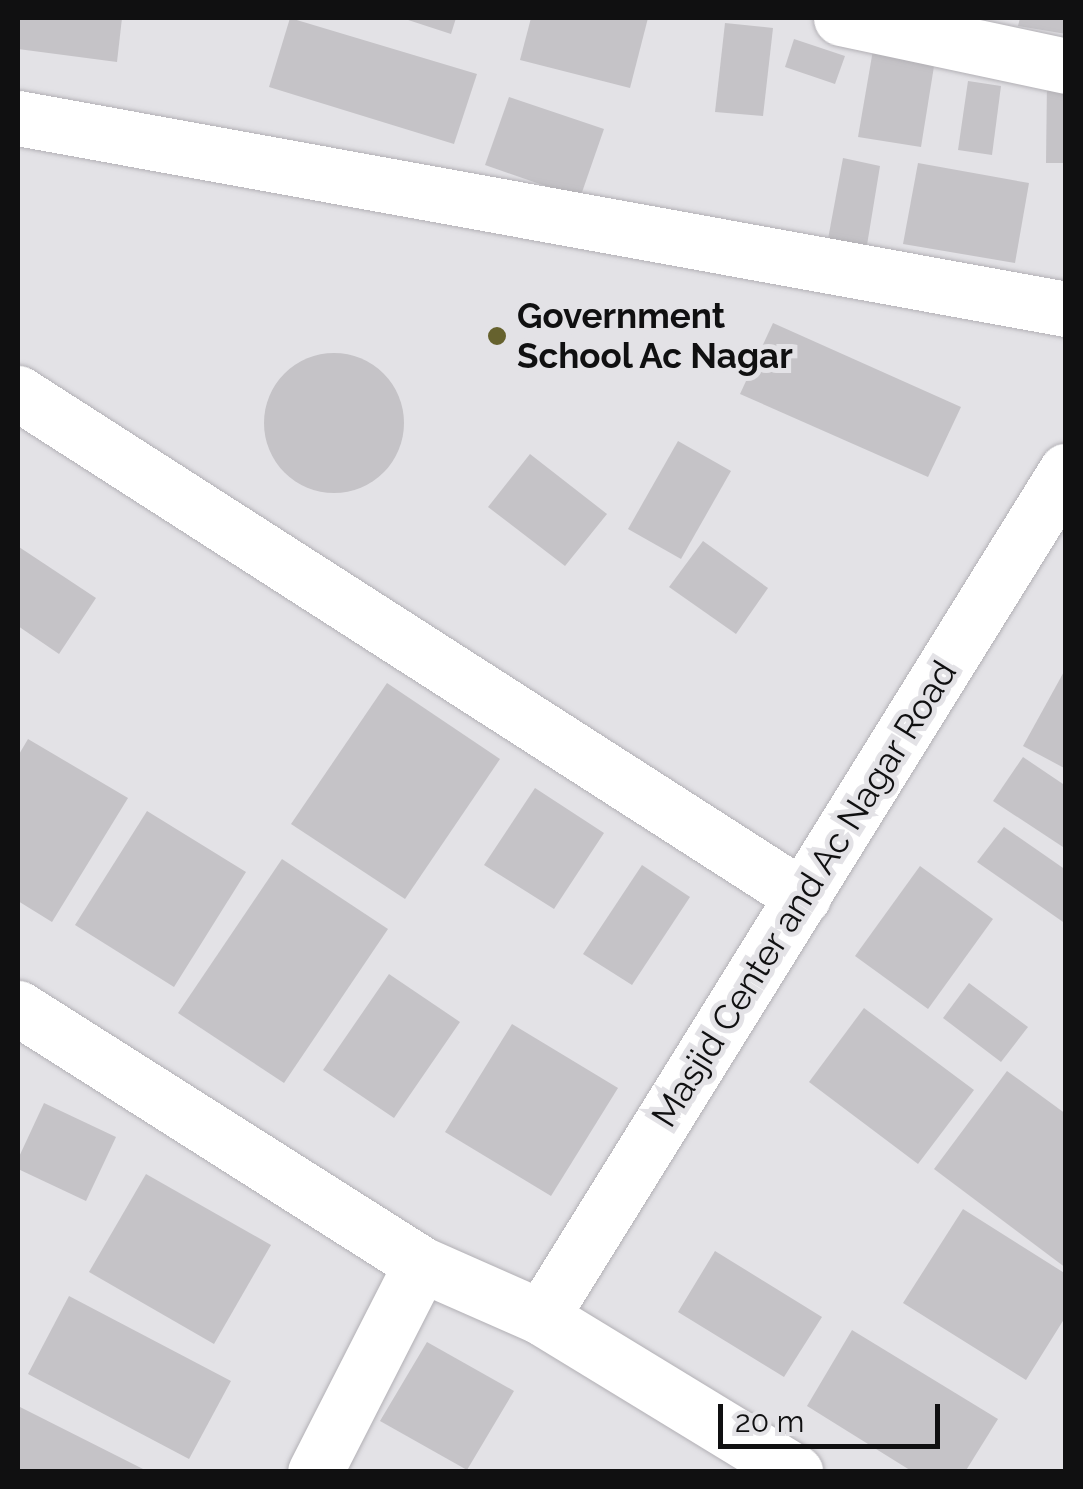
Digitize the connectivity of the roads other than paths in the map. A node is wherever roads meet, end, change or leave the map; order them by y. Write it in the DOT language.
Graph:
graph roads {
  1 [pos="859,19"];
  2 [pos="1066,66"];
  3 [pos="18,118"];
  4 [pos="1066,309"];
  5 [pos="18,393"];
  6 [pos="1066,471"];
  7 [pos="803,897"];
  8 [pos="18,1008"];
  9 [pos="422,1264"];
  10 [pos="540,1317"];
  11 [pos="315,1472"];
  12 [pos="794,1472"];
  1 -- 2 [label="street"];
  3 -- 4 [label="street"];
  5 -- 7 [label="street"];
  6 -- 7 [label="street, Masjid Center and Ac Nagar Road"];
  7 -- 10 [label="street, Masjid Center and Ac Nagar Road"];
  8 -- 9 [label="street"];
  9 -- 10 [label="street"];
  9 -- 11 [label="street"];
  10 -- 12 [label="street"];
}
